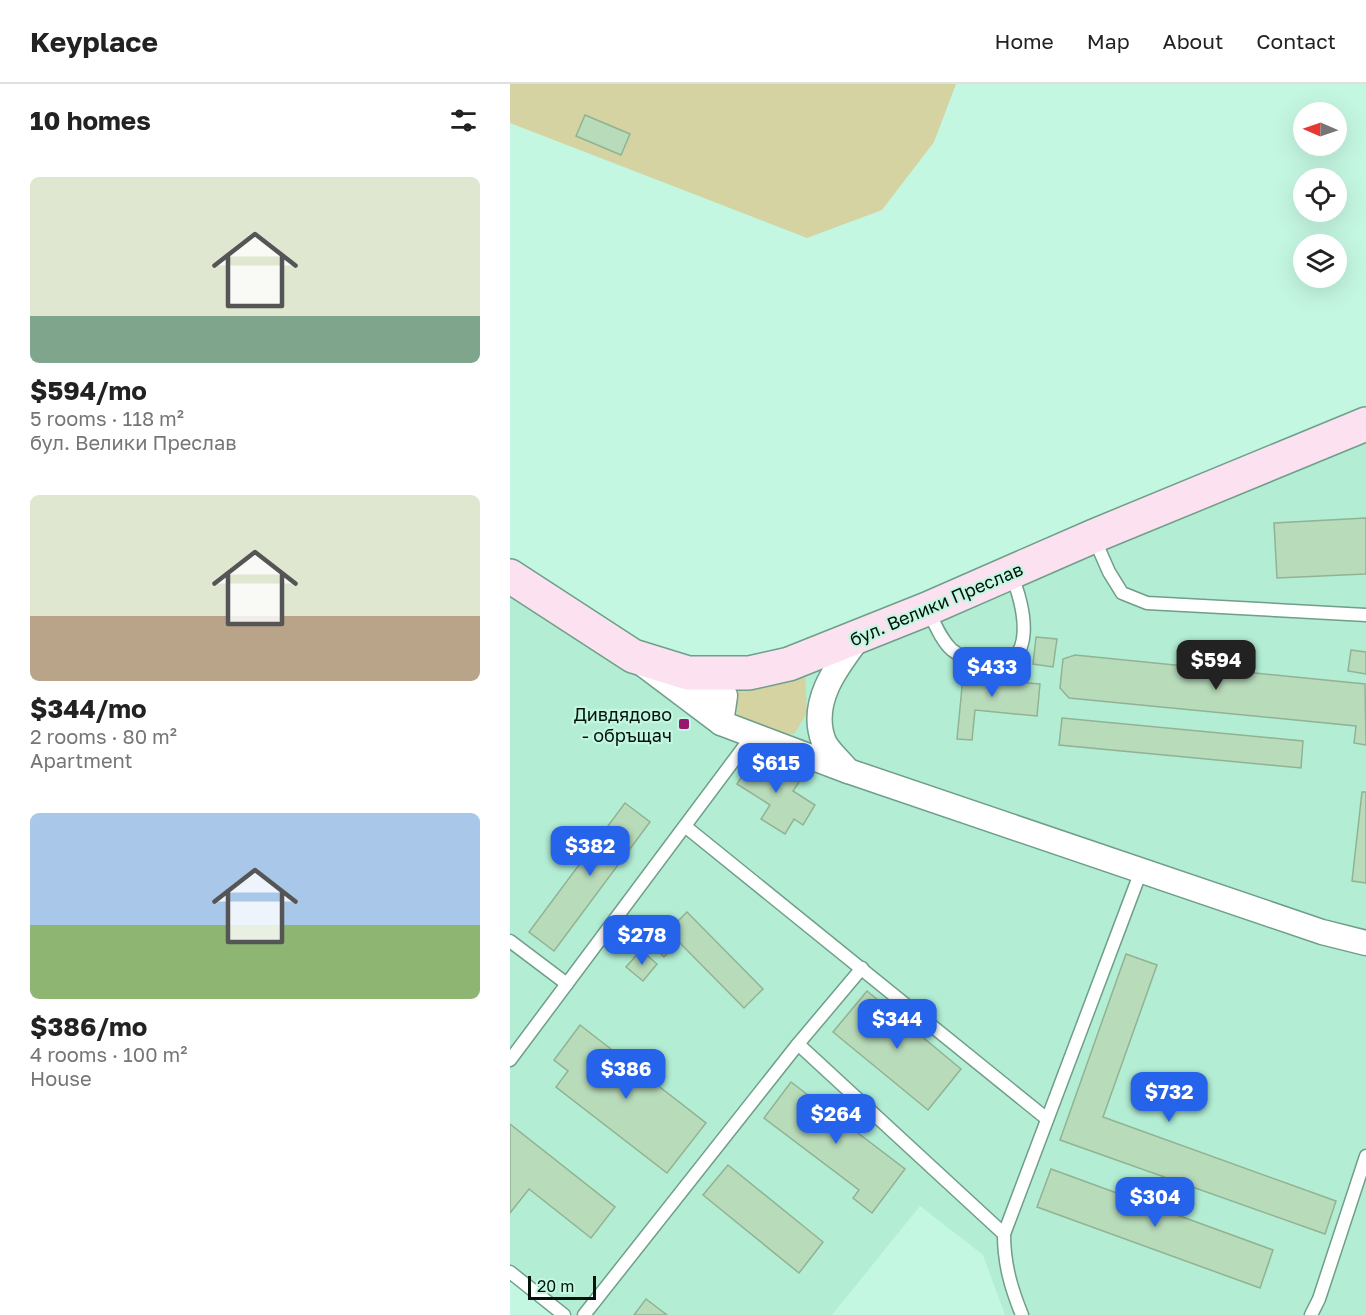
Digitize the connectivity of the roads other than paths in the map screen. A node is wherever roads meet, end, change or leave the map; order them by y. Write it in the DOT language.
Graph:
graph roads {
  1 [pos="1366,424"];
  2 [pos="1094,536"];
  3 [pos="1010,573"];
  4 [pos="510,576"];
  5 [pos="927,609"];
  6 [pos="1366,615"];
  7 [pos="860,636"];
  8 [pos="633,656"];
  9 [pos="688,673"];
  10 [pos="721,723"];
  11 [pos="752,736"];
  12 [pos="848,771"];
  13 [pos="686,827"];
  14 [pos="1141,871"];
  15 [pos="510,940"];
  16 [pos="1366,943"];
  17 [pos="862,968"];
  18 [pos="567,984"];
  19 [pos="798,1044"];
  20 [pos="510,1060"];
  21 [pos="1047,1119"];
  22 [pos="1366,1156"];
  23 [pos="1004,1234"];
  24 [pos="510,1272"];
  25 [pos="564,1315"];
  26 [pos="584,1315"];
  27 [pos="1022,1315"];
  28 [pos="1311,1315"];
  1 -- 2 [label="main road, бул. Велики Преслав"];
  2 -- 3 [label="main road, бул. Велики Преслав"];
  2 -- 6 [label="lane"];
  3 -- 5 [label="main road, бул. Велики Преслав"];
  3 -- 5 [label="lane"];
  4 -- 8 [label="main road, бул. Велики Преслав"];
  5 -- 7 [label="main road, бул. Велики Преслав"];
  7 -- 9 [label="main road, бул. Велики Преслав"];
  7 -- 12 [label="street"];
  8 -- 9 [label="main road, бул. Велики Преслав"];
  8 -- 10 [label="street"];
  9 -- 10 [label="street"];
  10 -- 11 [label="street"];
  11 -- 12 [label="street"];
  11 -- 13 [label="lane"];
  12 -- 14 [label="street"];
  13 -- 17 [label="lane"];
  13 -- 18 [label="lane"];
  14 -- 16 [label="street"];
  14 -- 21 [label="lane"];
  15 -- 18 [label="lane"];
  17 -- 19 [label="lane"];
  17 -- 21 [label="lane"];
  18 -- 20 [label="lane"];
  19 -- 23 [label="lane"];
  19 -- 26 [label="lane"];
  21 -- 23 [label="lane"];
  22 -- 28 [label="lane"];
  23 -- 27 [label="lane"];
  24 -- 25 [label="lane"];
}
